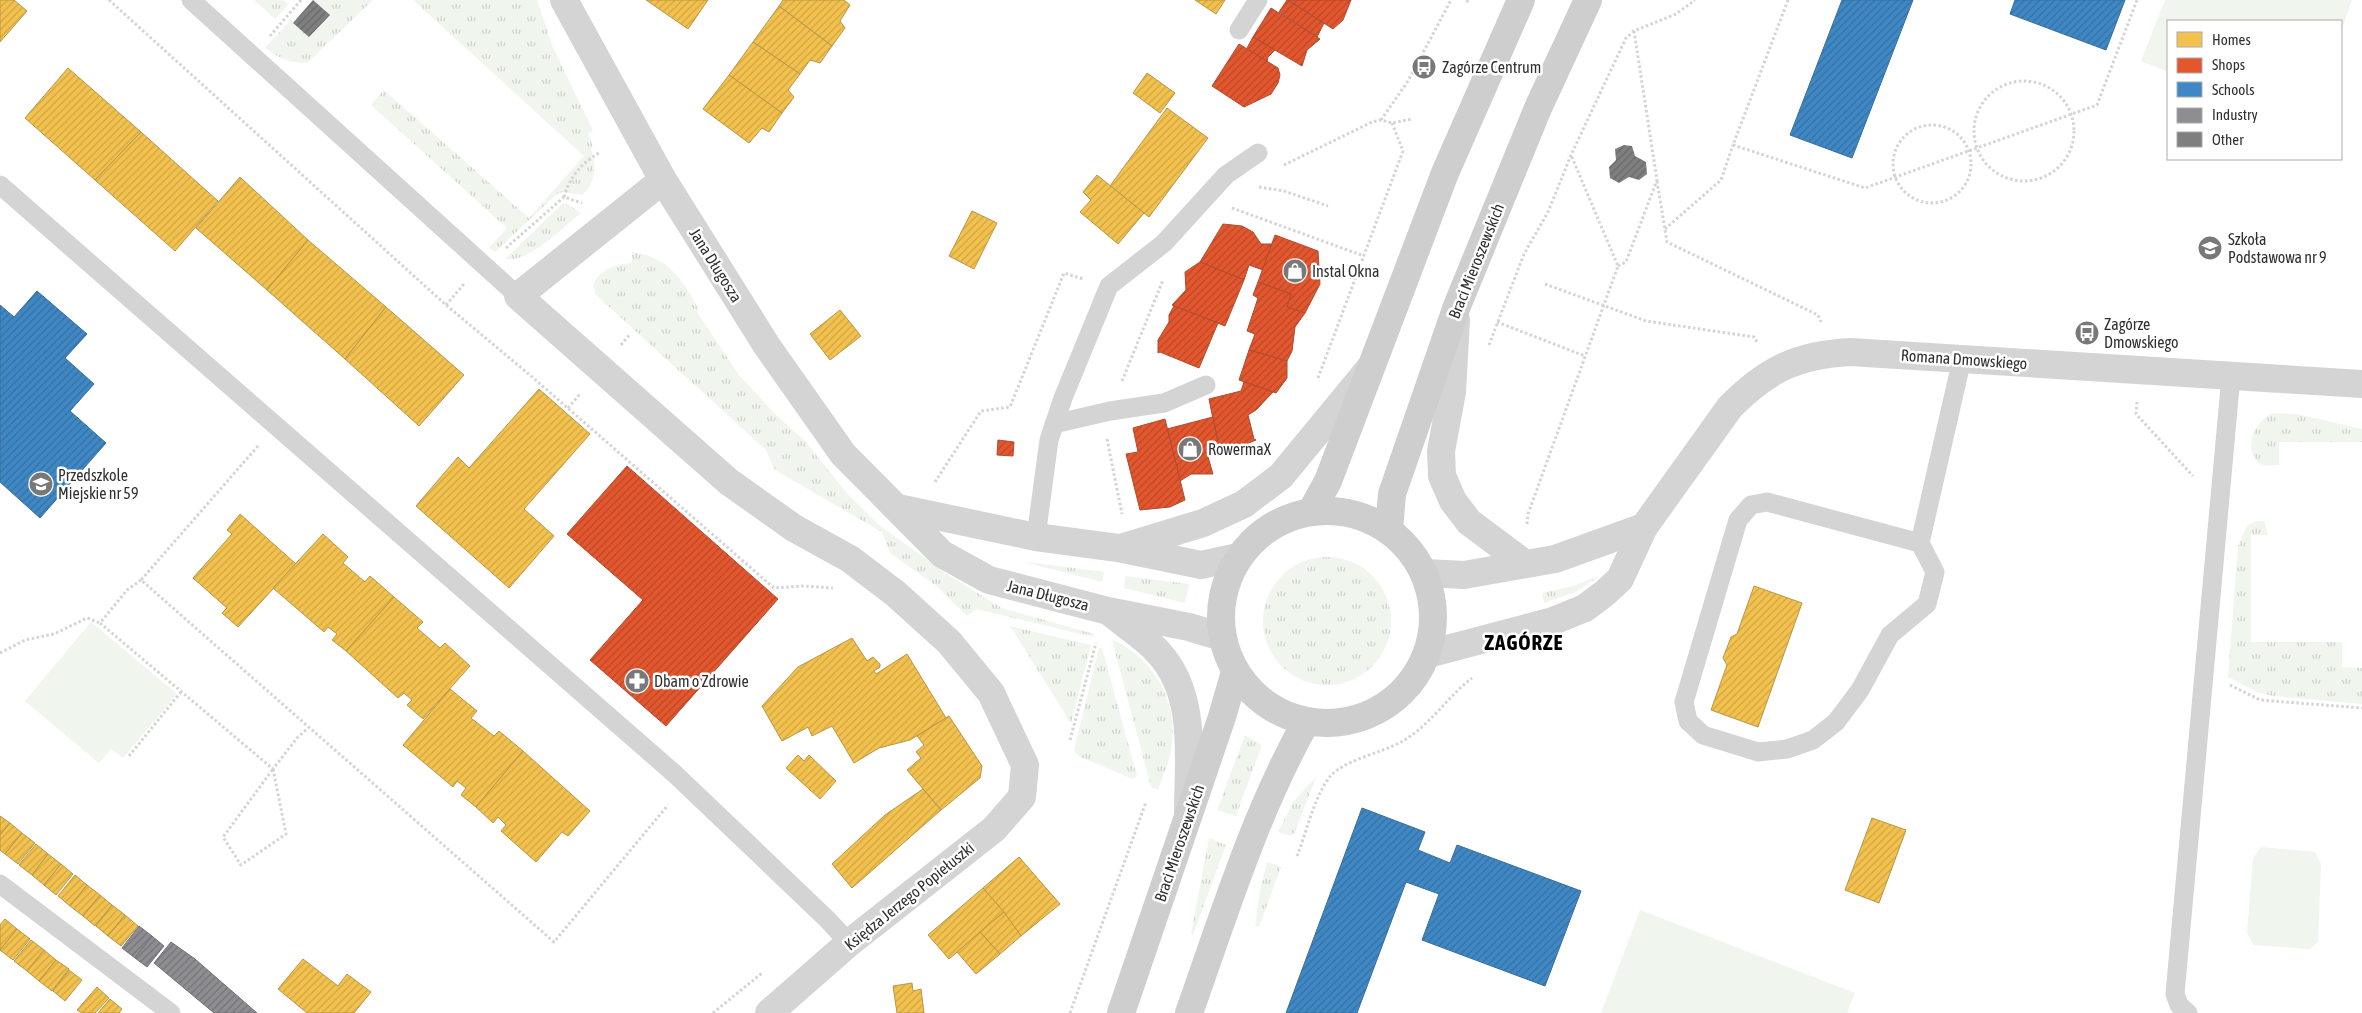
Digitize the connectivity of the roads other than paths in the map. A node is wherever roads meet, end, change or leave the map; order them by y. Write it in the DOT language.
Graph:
graph roads {
  1 [pos="191,0"];
  2 [pos="564,0"];
  3 [pos="1258,0"];
  4 [pos="1521,0"];
  5 [pos="1588,0"];
  6 [pos="1239,30"];
  7 [pos="1258,153"];
  8 [pos="663,180"];
  9 [pos="0,185"];
  10 [pos="518,296"];
  11 [pos="1457,306"];
  12 [pos="1962,359"];
  13 [pos="1372,365"];
  14 [pos="2231,376"];
  15 [pos="2362,384"];
  16 [pos="1206,385"];
  17 [pos="1054,424"];
  18 [pos="898,508"];
  19 [pos="1311,512"];
  20 [pos="1644,527"];
  21 [pos="1389,530"];
  22 [pos="1036,537"];
  23 [pos="1920,543"];
  24 [pos="1118,548"];
  25 [pos="1238,557"];
  26 [pos="1524,563"];
  27 [pos="1424,573"];
  28 [pos="1108,610"];
  29 [pos="1222,637"];
  30 [pos="1428,654"];
  31 [pos="1235,672"];
  32 [pos="1306,722"];
  33 [pos="1188,816"];
  34 [pos="0,884"];
  35 [pos="849,943"];
  36 [pos="171,1013"];
  37 [pos="769,1013"];
  38 [pos="1121,1013"];
  39 [pos="1189,1013"];
  40 [pos="2188,1013"];
  1 -- 10 [label="lane"];
  2 -- 8 [label="street, Jana Długosza"];
  3 -- 6 [label="lane"];
  4 -- 13 [label="main road"];
  5 -- 11 [label="main road, Braci Mieroszewskich"];
  7 -- 17 [label="lane"];
  8 -- 10 [label="street"];
  8 -- 18 [label="street, Jana Długosza"];
  9 -- 35 [label="lane"];
  10 -- 35 [label="street, Księdza Jerzego Popiełuszki"];
  11 -- 21 [label="main road, Braci Mieroszewskich"];
  11 -- 26 [label="street"];
  12 -- 14 [label="street, Romana Dmowskiego"];
  12 -- 20 [label="street, Romana Dmowskiego"];
  12 -- 23 [label="lane"];
  13 -- 19 [label="main road"];
  13 -- 24 [label="street"];
  14 -- 15 [label="street, Romana Dmowskiego"];
  14 -- 40 [label="lane"];
  16 -- 17 [label="lane"];
  17 -- 22 [label="lane"];
  18 -- 22 [label="street"];
  18 -- 28 [label="street, Jana Długosza"];
  19 -- 21 [label="main road"];
  19 -- 25 [label="main road"];
  20 -- 26 [label="street"];
  20 -- 30 [label="street, Romana Dmowskiego"];
  21 -- 27 [label="main road"];
  22 -- 24 [label="street"];
  23 -- 23 [label="lane"];
  24 -- 25 [label="street"];
  25 -- 29 [label="main road"];
  26 -- 27 [label="street"];
  27 -- 30 [label="main road"];
  28 -- 29 [label="street, Jana Długosza"];
  28 -- 33 [label="street"];
  29 -- 31 [label="main road"];
  30 -- 32 [label="main road"];
  31 -- 32 [label="main road"];
  31 -- 33 [label="main road, Braci Mieroszewskich"];
  32 -- 39 [label="main road"];
  33 -- 38 [label="main road, Braci Mieroszewskich"];
  34 -- 36 [label="lane"];
  35 -- 37 [label="street, Księdza Jerzego Popiełuszki"];
}
